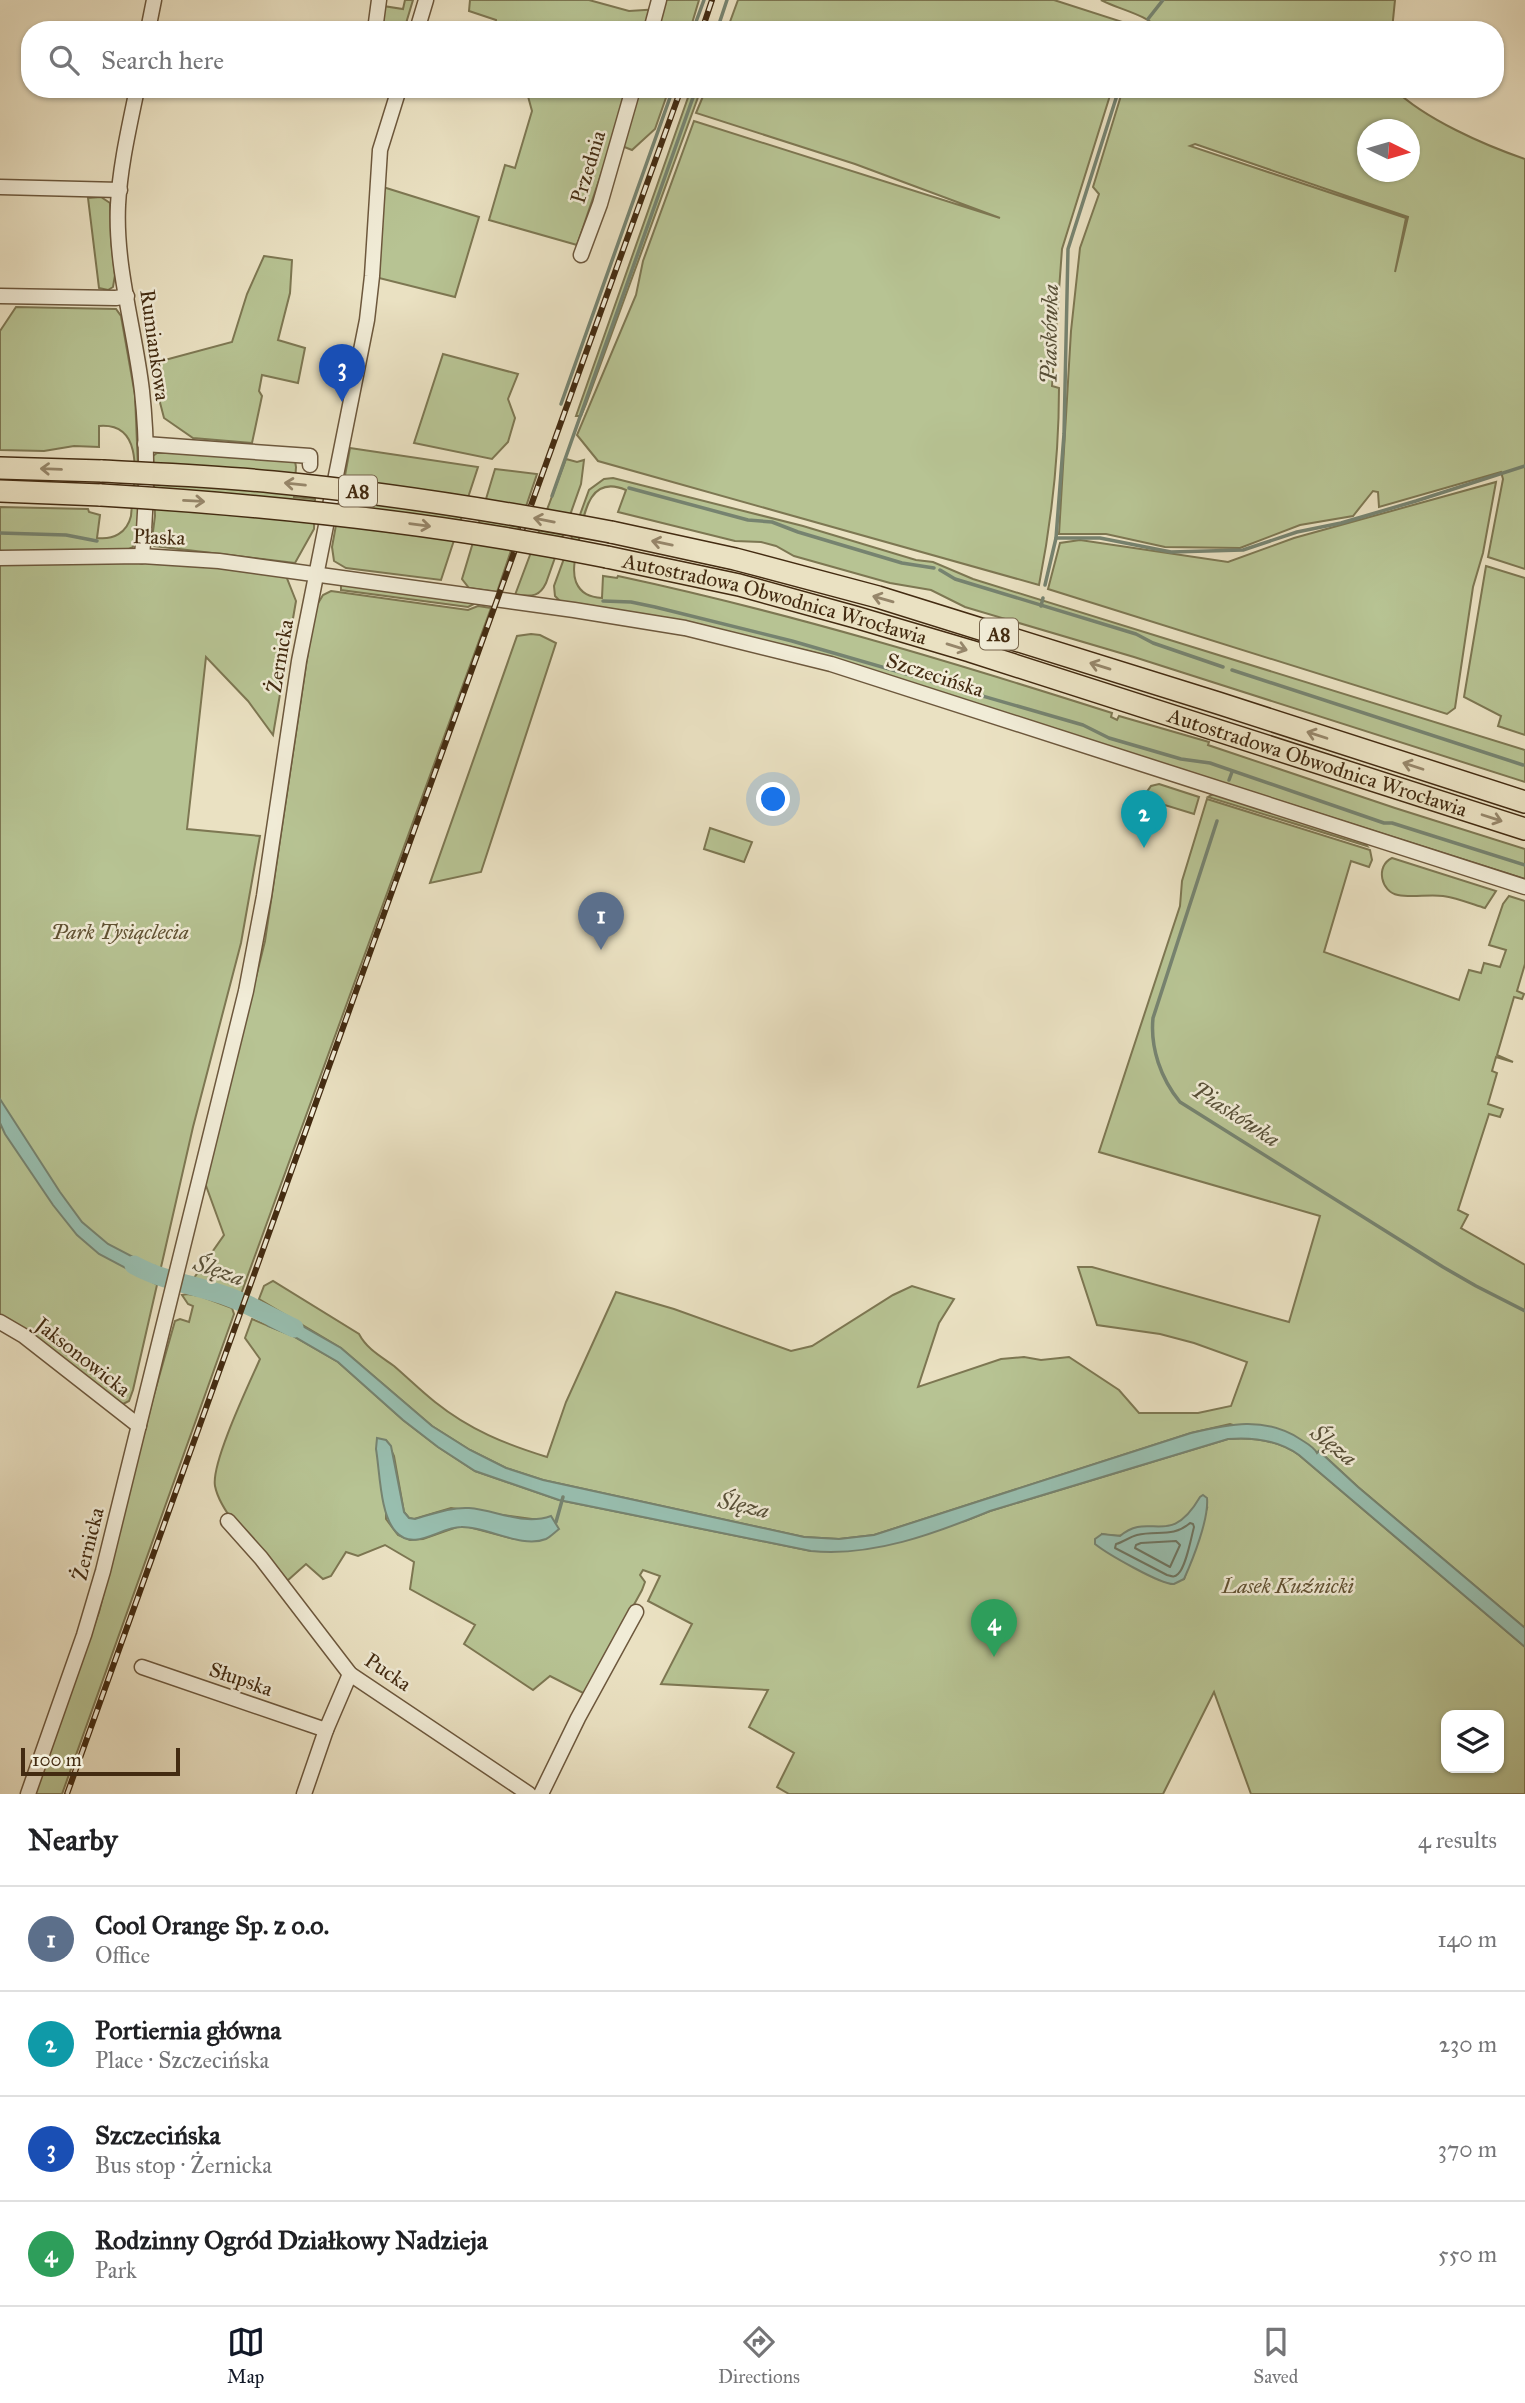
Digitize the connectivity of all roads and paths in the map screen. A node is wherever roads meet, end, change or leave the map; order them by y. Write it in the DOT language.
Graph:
graph roads {
  1 [pos="154,0"];
  2 [pos="379,0"];
  3 [pos="426,0"];
  4 [pos="659,0"];
  5 [pos="150,21"];
  6 [pos="376,21"];
  7 [pos="420,21"];
  8 [pos="653,21"];
  9 [pos="135,98"];
  10 [pos="396,98"];
  11 [pos="630,98"];
  12 [pos="0,187"];
  13 [pos="120,190"];
  14 [pos="581,255"];
  15 [pos="0,296"];
  16 [pos="127,296"];
  17 [pos="145,444"];
  18 [pos="310,461"];
  19 [pos="0,468"];
  20 [pos="0,491"];
  21 [pos="142,556"];
  22 [pos="0,558"];
  23 [pos="316,573"];
  24 [pos="1525,802"];
  25 [pos="1525,829"];
  26 [pos="1525,887"];
  27 [pos="0,1322"];
  28 [pos="139,1426"];
  29 [pos="228,1521"];
  30 [pos="636,1612"];
  31 [pos="142,1667"];
  32 [pos="350,1674"];
  33 [pos="326,1730"];
  34 [pos="505,1780"];
  35 [pos="28,1794"];
  36 [pos="304,1794"];
  37 [pos="499,1794"];
  38 [pos="529,1794"];
  39 [pos="541,1794"];
  1 -- 5 [label="street"];
  2 -- 6 [label="street"];
  3 -- 7 [label="street"];
  4 -- 8 [label="street"];
  9 -- 13 [label="street, Rumiankowa"];
  10 -- 23 [label="street, Żernicka"];
  11 -- 14 [label="street, Przednia"];
  12 -- 13 [label="street"];
  13 -- 16 [label="street, Rumiankowa"];
  15 -- 16 [label="street"];
  16 -- 17 [label="street, Rumiankowa"];
  17 -- 18 [label="street"];
  17 -- 21 [label="street, Rumiankowa"];
  24 -- 19 [label="highway, Autostradowa Obwodnica Wrocławia / A8, one-way, bridge"];
  20 -- 25 [label="highway, Autostradowa Obwodnica Wrocławia / A8, one-way, bridge"];
  21 -- 22 [label="street, Płaska"];
  21 -- 23 [label="street, Płaska"];
  23 -- 26 [label="street, Szczecińska"];
  23 -- 28 [label="street, Żernicka"];
  27 -- 28 [label="street, Jaksonowicka"];
  28 -- 35 [label="street, Żernicka"];
  29 -- 32 [label="street, Pucka"];
  30 -- 39 [label="street"];
  31 -- 33 [label="street, Słupska"];
  32 -- 33 [label="street"];
  32 -- 34 [label="street, Pucka"];
  33 -- 36 [label="street"];
  34 -- 37 [label="street"];
  34 -- 38 [label="street, Pucka"];
}
